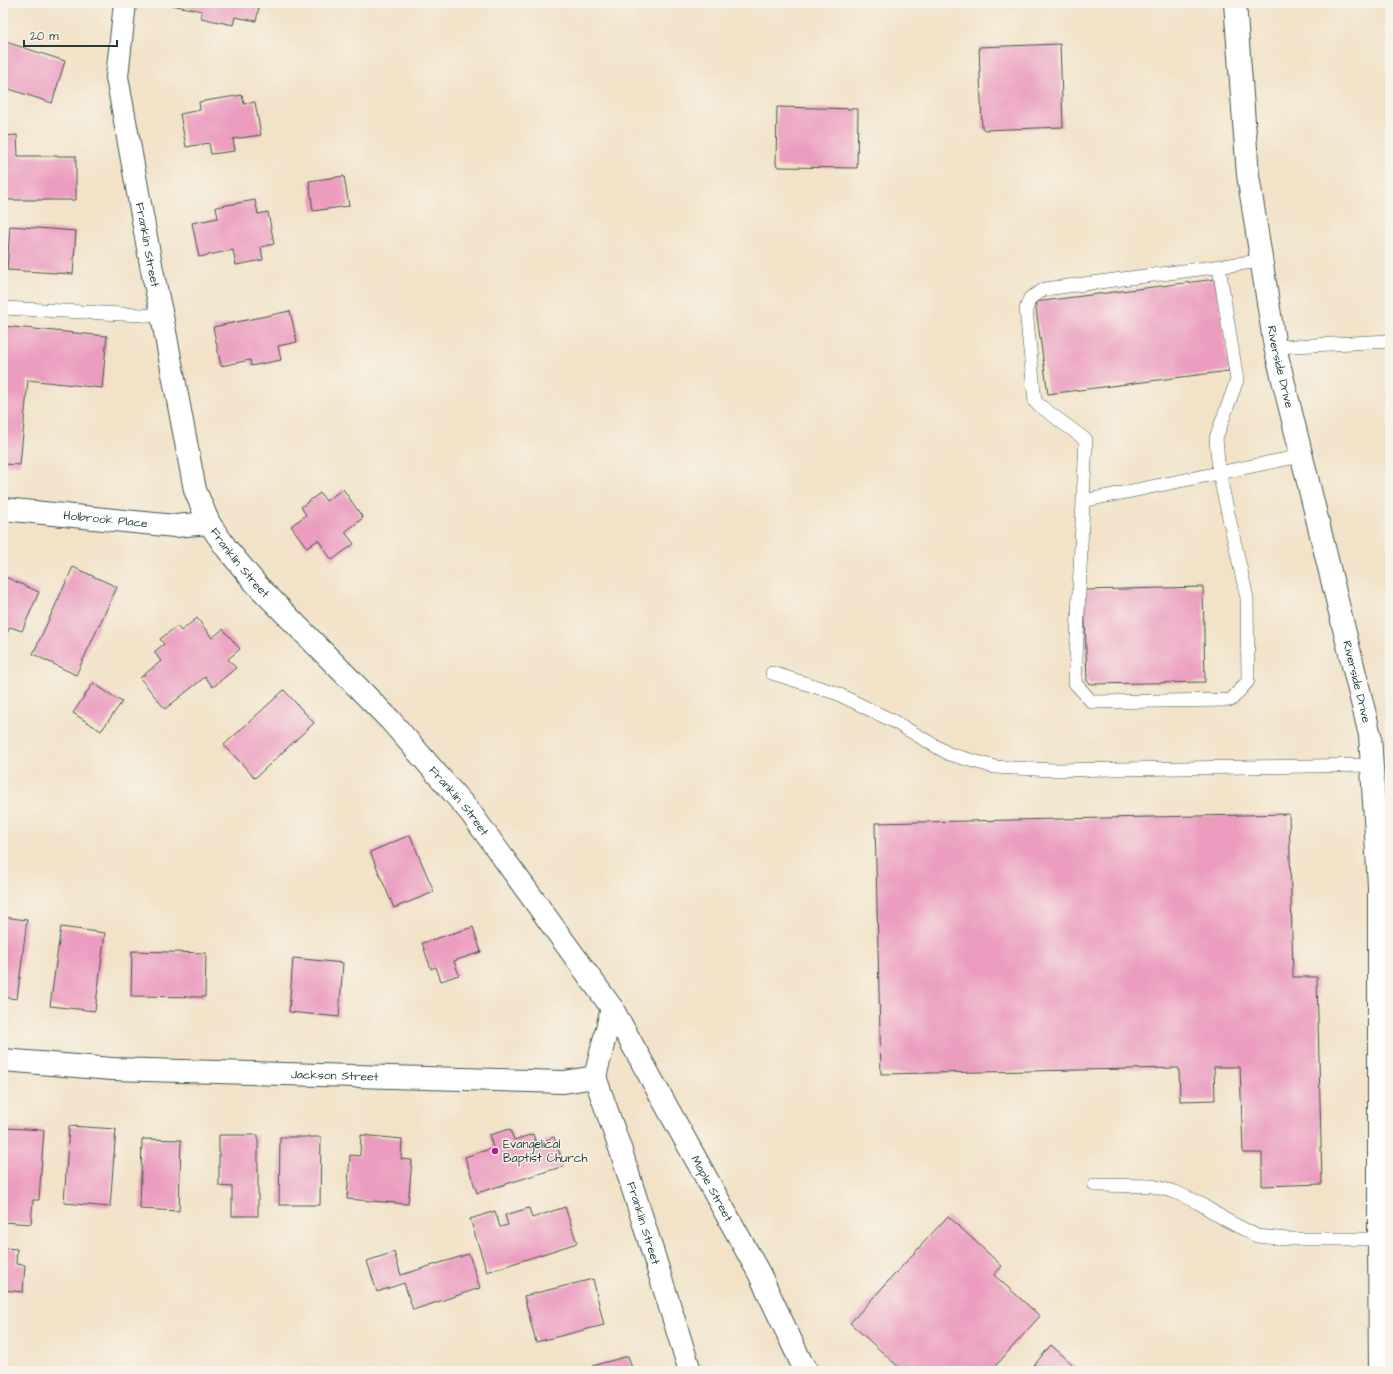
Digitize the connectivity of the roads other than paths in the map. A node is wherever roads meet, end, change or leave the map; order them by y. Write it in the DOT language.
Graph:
graph roads {
  1 [pos="124,3"];
  2 [pos="1235,3"];
  3 [pos="1262,261"];
  4 [pos="1219,267"];
  5 [pos="3,308"];
  6 [pos="162,316"];
  7 [pos="1390,341"];
  8 [pos="1275,347"];
  9 [pos="1301,456"];
  10 [pos="1219,473"];
  11 [pos="1083,501"];
  12 [pos="3,509"];
  13 [pos="209,523"];
  14 [pos="772,673"];
  15 [pos="1372,765"];
  16 [pos="612,1008"];
  17 [pos="3,1060"];
  18 [pos="595,1077"];
  19 [pos="1095,1186"];
  20 [pos="1379,1239"];
  21 [pos="690,1371"];
  22 [pos="807,1371"];
  23 [pos="1380,1371"];
  1 -- 6 [label="street, Franklin Street"];
  2 -- 3 [label="street, Riverside Drive"];
  3 -- 4 [label="lane"];
  3 -- 8 [label="street, Riverside Drive"];
  4 -- 10 [label="lane"];
  4 -- 11 [label="lane"];
  5 -- 6 [label="lane"];
  6 -- 13 [label="street, Franklin Street"];
  7 -- 8 [label="lane"];
  8 -- 9 [label="street, Riverside Drive"];
  9 -- 10 [label="lane"];
  9 -- 15 [label="street, Riverside Drive"];
  10 -- 11 [label="lane"];
  10 -- 11 [label="lane"];
  12 -- 13 [label="street, Holbrook Place"];
  13 -- 16 [label="street, Franklin Street"];
  14 -- 15 [label="lane"];
  15 -- 20 [label="street, Riverside Drive"];
  16 -- 18 [label="street"];
  16 -- 22 [label="street, Maple Street"];
  17 -- 18 [label="street, Jackson Street"];
  18 -- 21 [label="street, Franklin Street"];
  19 -- 20 [label="lane"];
  20 -- 23 [label="street, Riverside Drive"];
}
